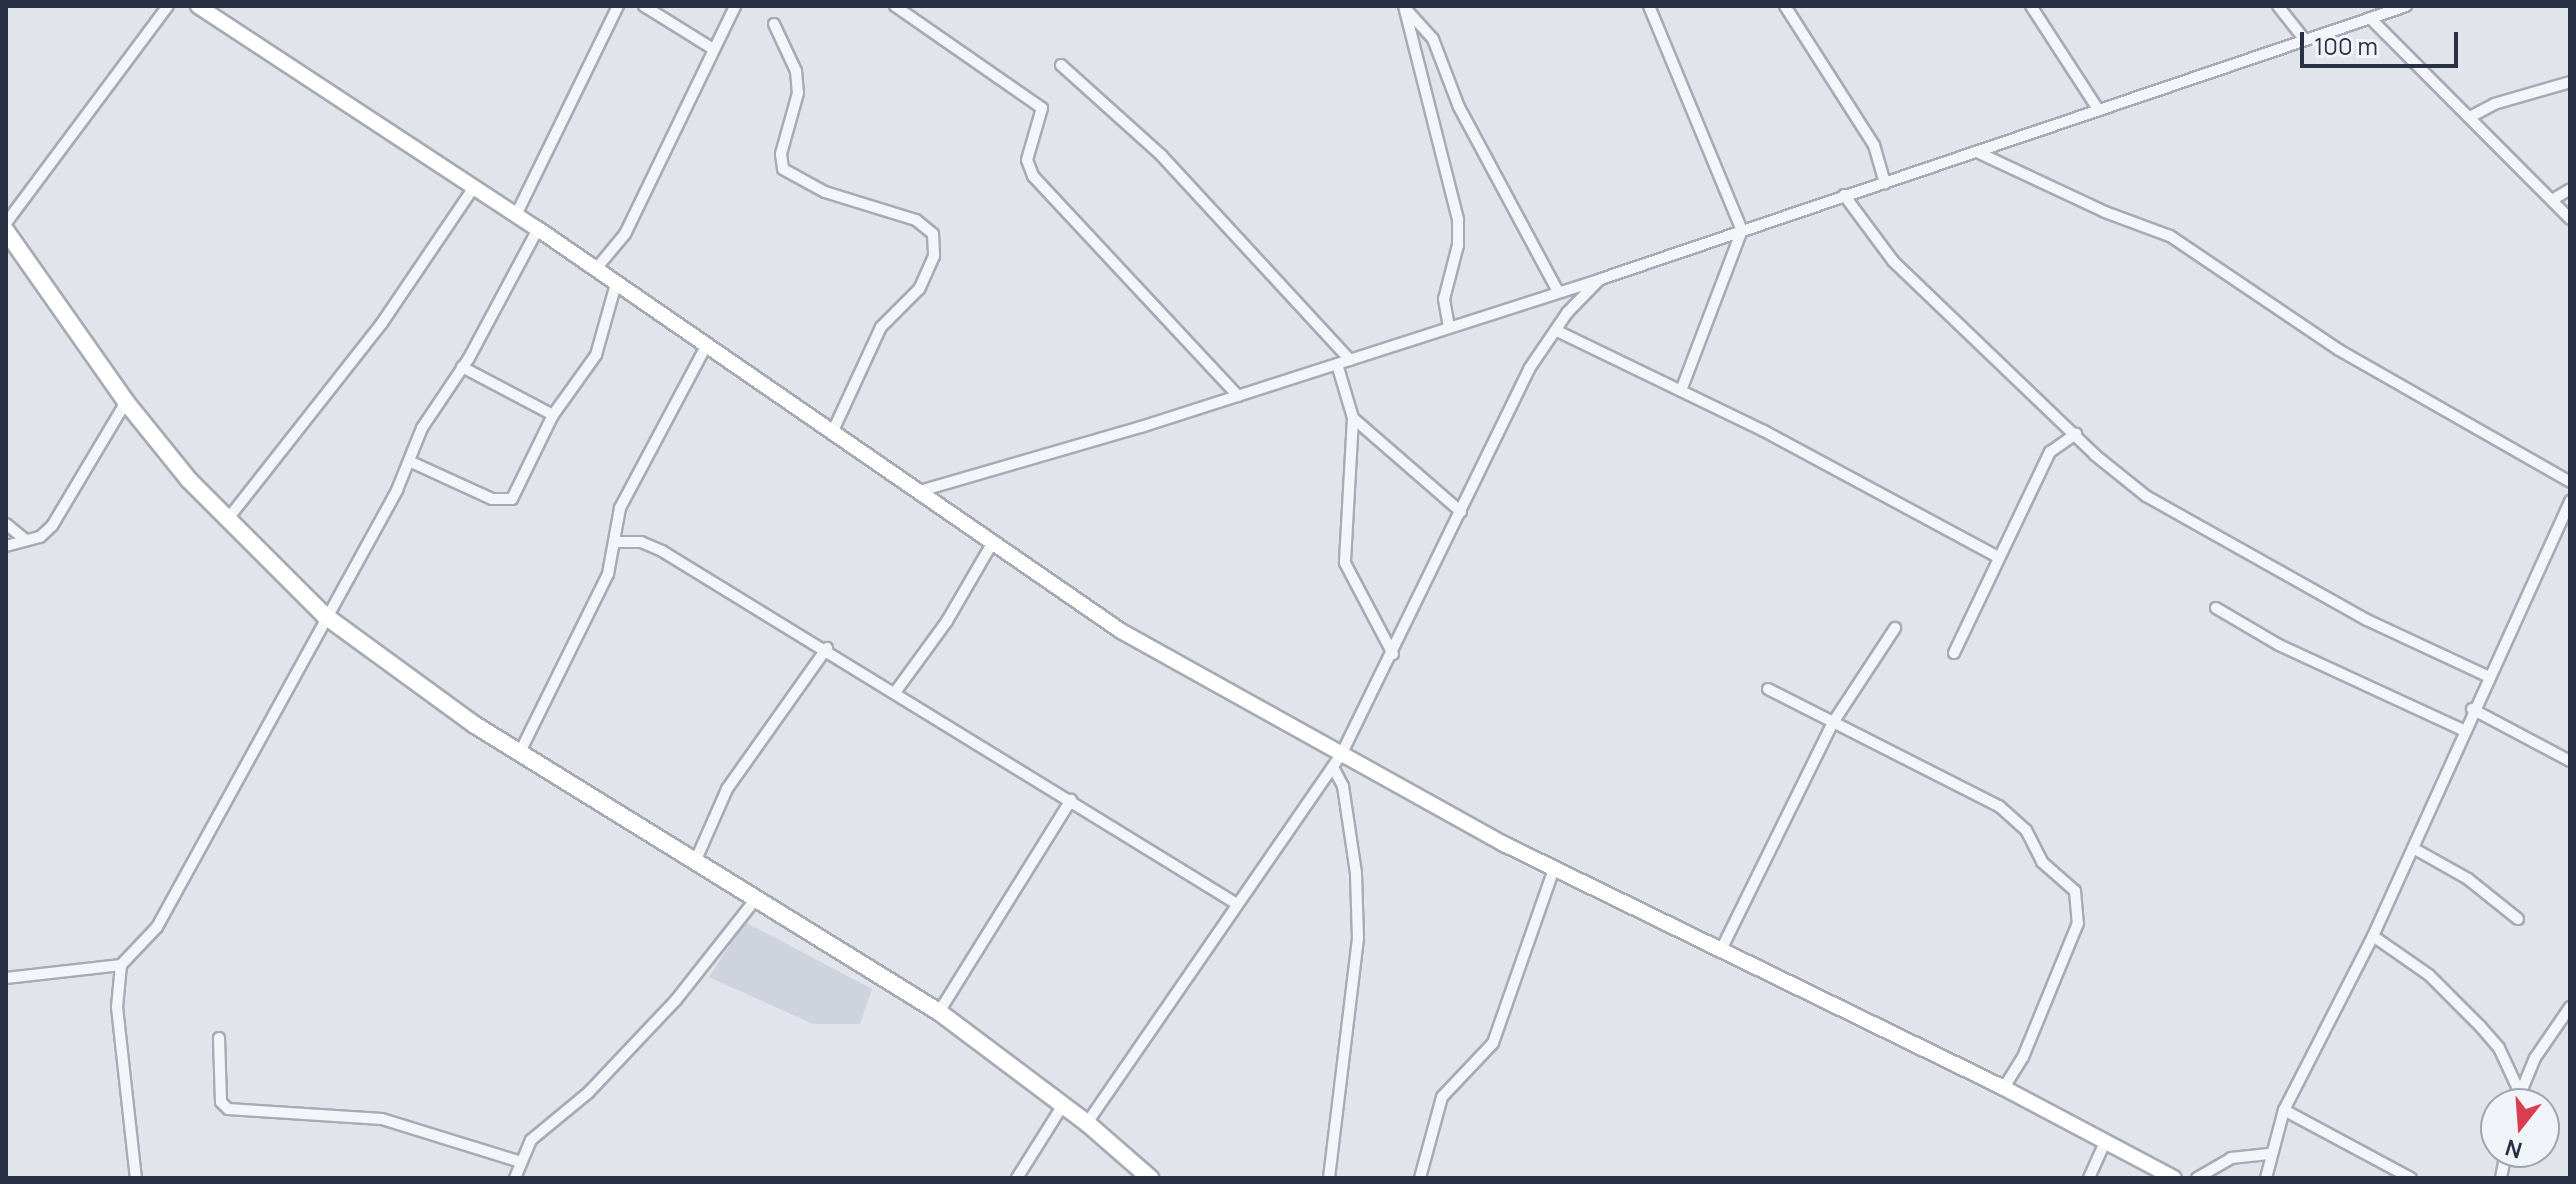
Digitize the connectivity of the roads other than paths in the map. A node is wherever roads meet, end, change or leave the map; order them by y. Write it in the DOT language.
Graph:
graph roads {
  1 [pos="168,6"];
  2 [pos="198,6"];
  3 [pos="618,6"];
  4 [pos="644,6"];
  5 [pos="735,6"];
  6 [pos="895,6"];
  7 [pos="1408,6"];
  8 [pos="1649,6"];
  9 [pos="1785,6"];
  10 [pos="2031,6"];
  11 [pos="2278,6"];
  12 [pos="2406,6"];
  13 [pos="2370,18"];
  14 [pos="774,24"];
  15 [pos="2305,40"];
  16 [pos="713,49"];
  17 [pos="1061,65"];
  18 [pos="2570,82"];
  19 [pos="2098,109"];
  20 [pos="2470,117"];
  21 [pos="1977,152"];
  22 [pos="1885,183"];
  23 [pos="474,187"];
  24 [pos="2570,189"];
  25 [pos="1844,195"];
  26 [pos="2552,200"];
  27 [pos="516,215"];
  28 [pos="2570,219"];
  29 [pos="6,223"];
  30 [pos="538,229"];
  31 [pos="1742,230"];
  32 [pos="6,231"];
  33 [pos="595,270"];
  34 [pos="1601,279"];
  35 [pos="616,284"];
  36 [pos="1558,292"];
  37 [pos="1449,327"];
  38 [pos="1557,331"];
  39 [pos="706,346"];
  40 [pos="1350,360"];
  41 [pos="1337,364"];
  42 [pos="462,367"];
  43 [pos="1681,391"];
  44 [pos="1238,396"];
  45 [pos="126,402"];
  46 [pos="553,415"];
  47 [pos="1353,418"];
  48 [pos="833,431"];
  49 [pos="2076,434"];
  50 [pos="409,461"];
  51 [pos="2570,482"];
  52 [pos="920,491"];
  53 [pos="2570,501"];
  54 [pos="1461,512"];
  55 [pos="227,520"];
  56 [pos="6,524"];
  57 [pos="26,540"];
  58 [pos="617,542"];
  59 [pos="993,542"];
  60 [pos="6,546"];
  61 [pos="1998,557"];
  62 [pos="2216,608"];
  63 [pos="324,615"];
  64 [pos="1895,628"];
  65 [pos="827,648"];
  66 [pos="1954,653"];
  67 [pos="1393,654"];
  68 [pos="2487,676"];
  69 [pos="1768,689"];
  70 [pos="896,691"];
  71 [pos="2472,709"];
  72 [pos="1832,724"];
  73 [pos="2463,730"];
  74 [pos="520,752"];
  75 [pos="1337,761"];
  76 [pos="2570,761"];
  77 [pos="1071,800"];
  78 [pos="2413,848"];
  79 [pos="695,862"];
  80 [pos="1554,869"];
  81 [pos="755,900"];
  82 [pos="1237,904"];
  83 [pos="2518,919"];
  84 [pos="2373,936"];
  85 [pos="1720,952"];
  86 [pos="121,965"];
  87 [pos="6,978"];
  88 [pos="2570,1007"];
  89 [pos="939,1012"];
  90 [pos="219,1038"];
  91 [pos="2004,1088"];
  92 [pos="2514,1088"];
  93 [pos="2523,1088"];
  94 [pos="1063,1105"];
  95 [pos="2284,1110"];
  96 [pos="1087,1123"];
  97 [pos="2104,1144"];
  98 [pos="2269,1154"];
  99 [pos="521,1162"];
  100 [pos="136,1178"];
  101 [pos="515,1178"];
  102 [pos="1017,1178"];
  103 [pos="1150,1178"];
  104 [pos="1329,1178"];
  105 [pos="1420,1178"];
  106 [pos="2089,1178"];
  107 [pos="2174,1178"];
  108 [pos="2197,1178"];
  109 [pos="2266,1178"];
  110 [pos="2411,1178"];
  1 -- 29 [label="street"];
  2 -- 23 [label="main road"];
  3 -- 27 [label="street"];
  4 -- 16 [label="street"];
  5 -- 16 [label="street"];
  6 -- 44 [label="street"];
  7 -- 36 [label="street"];
  7 -- 37 [label="street"];
  8 -- 31 [label="street"];
  9 -- 22 [label="street"];
  10 -- 19 [label="street"];
  11 -- 15 [label="street"];
  12 -- 13 [label="street"];
  13 -- 15 [label="street"];
  13 -- 20 [label="street"];
  14 -- 48 [label="street"];
  15 -- 19 [label="street"];
  16 -- 33 [label="street"];
  17 -- 40 [label="street"];
  18 -- 20 [label="street"];
  19 -- 21 [label="street"];
  20 -- 26 [label="street"];
  21 -- 22 [label="street"];
  21 -- 51 [label="street"];
  22 -- 25 [label="street"];
  23 -- 27 [label="main road"];
  23 -- 55 [label="street"];
  24 -- 26 [label="street"];
  25 -- 31 [label="street"];
  25 -- 49 [label="street"];
  26 -- 28 [label="street"];
  27 -- 30 [label="main road"];
  30 -- 33 [label="main road"];
  30 -- 42 [label="street"];
  31 -- 34 [label="street"];
  31 -- 43 [label="street"];
  32 -- 45 [label="highway"];
  33 -- 35 [label="main road"];
  34 -- 36 [label="street"];
  34 -- 38 [label="street"];
  35 -- 39 [label="main road"];
  35 -- 46 [label="street"];
  36 -- 37 [label="street"];
  37 -- 40 [label="street"];
  38 -- 43 [label="street"];
  38 -- 54 [label="street"];
  39 -- 48 [label="main road"];
  39 -- 58 [label="street"];
  40 -- 41 [label="street"];
  41 -- 44 [label="street"];
  41 -- 47 [label="street"];
  42 -- 46 [label="street"];
  42 -- 50 [label="street"];
  43 -- 61 [label="street"];
  44 -- 52 [label="street"];
  45 -- 55 [label="highway"];
  45 -- 57 [label="street"];
  46 -- 50 [label="street"];
  47 -- 54 [label="street"];
  47 -- 67 [label="street"];
  48 -- 52 [label="main road"];
  49 -- 61 [label="street"];
  49 -- 68 [label="street"];
  50 -- 63 [label="street"];
  52 -- 59 [label="main road"];
  53 -- 68 [label="street"];
  54 -- 67 [label="street"];
  55 -- 63 [label="highway"];
  56 -- 57 [label="street"];
  57 -- 60 [label="street"];
  58 -- 65 [label="street"];
  58 -- 74 [label="street"];
  59 -- 70 [label="street"];
  59 -- 75 [label="main road"];
  61 -- 66 [label="street"];
  62 -- 73 [label="street"];
  63 -- 74 [label="highway"];
  63 -- 86 [label="street"];
  64 -- 72 [label="street"];
  65 -- 70 [label="street"];
  65 -- 79 [label="street"];
  67 -- 75 [label="street"];
  68 -- 71 [label="street"];
  69 -- 72 [label="street"];
  70 -- 77 [label="street"];
  71 -- 73 [label="street"];
  71 -- 76 [label="street"];
  72 -- 85 [label="street"];
  72 -- 91 [label="street"];
  73 -- 78 [label="street"];
  74 -- 79 [label="highway"];
  75 -- 80 [label="main road"];
  75 -- 82 [label="street"];
  75 -- 104 [label="street"];
  77 -- 82 [label="street"];
  77 -- 89 [label="street"];
  78 -- 83 [label="street"];
  78 -- 84 [label="street"];
  79 -- 81 [label="highway"];
  80 -- 85 [label="main road"];
  80 -- 105 [label="street"];
  81 -- 89 [label="highway"];
  81 -- 99 [label="street"];
  82 -- 96 [label="street"];
  84 -- 92 [label="street"];
  84 -- 95 [label="street"];
  85 -- 91 [label="main road"];
  86 -- 87 [label="street"];
  86 -- 100 [label="street"];
  88 -- 93 [label="street"];
  89 -- 94 [label="highway"];
  90 -- 99 [label="street"];
  91 -- 97 [label="main road"];
  94 -- 96 [label="highway"];
  94 -- 102 [label="street"];
  95 -- 98 [label="street"];
  95 -- 110 [label="street"];
  96 -- 103 [label="highway"];
  97 -- 106 [label="street"];
  97 -- 107 [label="main road"];
  98 -- 108 [label="street"];
  98 -- 109 [label="street"];
  99 -- 101 [label="street"];
}
